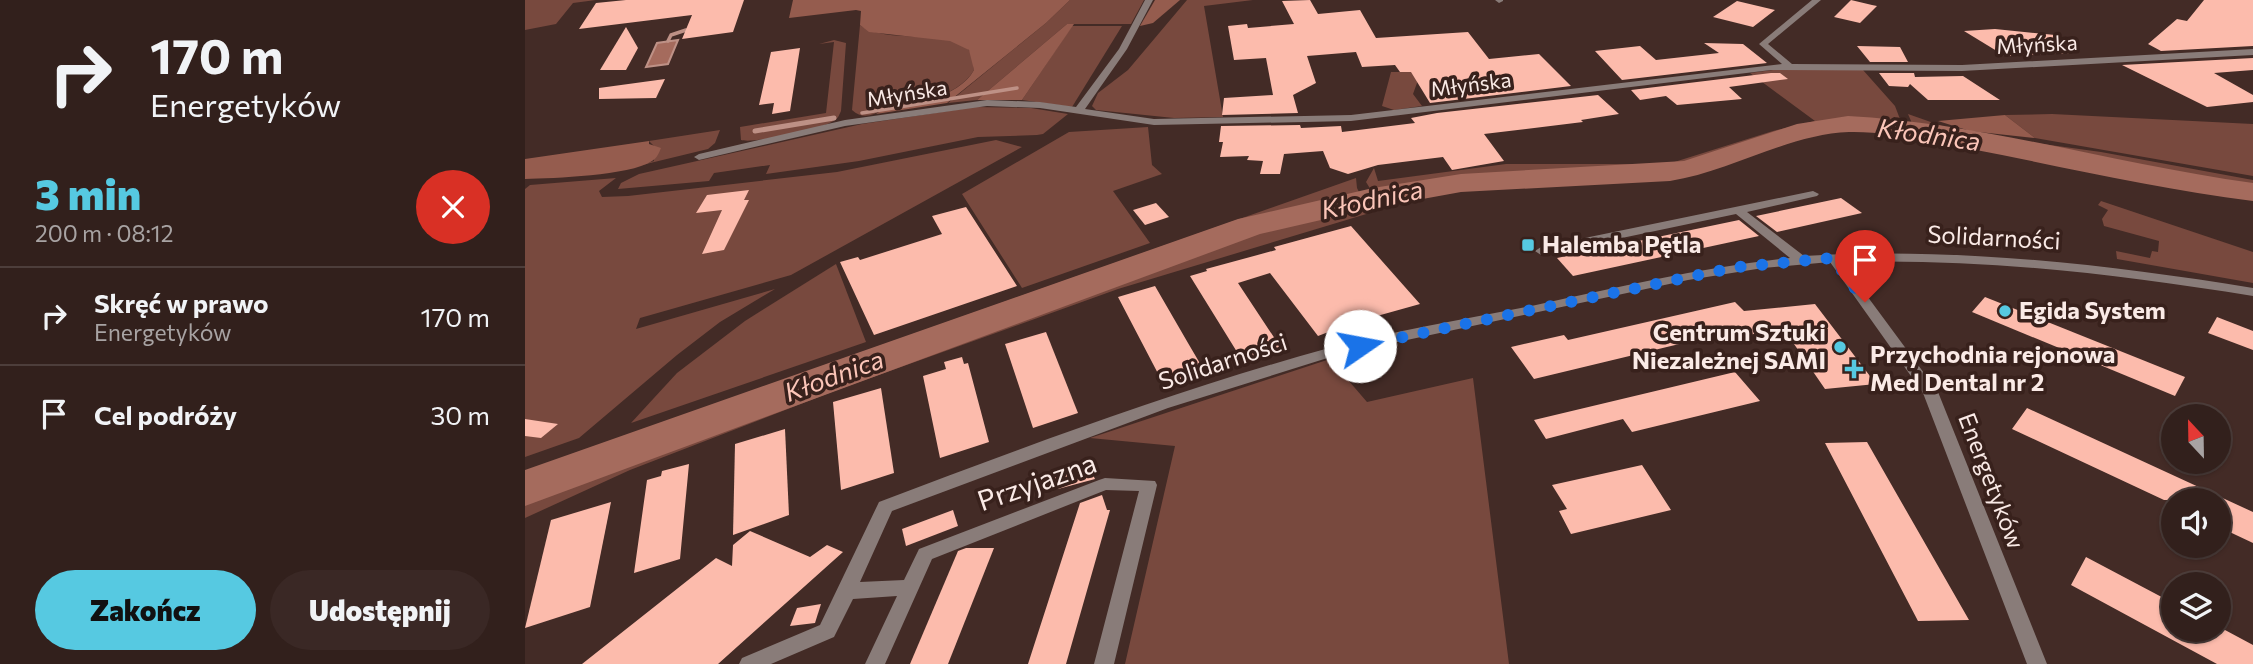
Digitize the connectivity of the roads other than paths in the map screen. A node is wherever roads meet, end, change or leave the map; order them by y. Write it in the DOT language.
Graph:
graph roads {
  1 [pos="1149,0"];
  2 [pos="1817,0"];
  3 [pos="2253,52"];
  4 [pos="1789,66"];
  5 [pos="1079,111"];
  6 [pos="699,157"];
  7 [pos="1813,194"];
  8 [pos="1738,210"];
  9 [pos="1541,251"];
  10 [pos="1833,258"];
  11 [pos="1802,261"];
  12 [pos="2253,292"];
  13 [pos="910,587"];
  14 [pos="847,591"];
  15 [pos="750,664"];
  16 [pos="875,664"];
  17 [pos="1104,664"];
  18 [pos="2037,664"];
  1 -- 5 [label="street"];
  2 -- 4 [label="street"];
  3 -- 4 [label="street, Młyńska"];
  4 -- 5 [label="street, Młyńska"];
  5 -- 6 [label="street, Młyńska"];
  7 -- 8 [label="street"];
  8 -- 9 [label="street"];
  8 -- 11 [label="street"];
  10 -- 11 [label="street, Solidarności"];
  10 -- 12 [label="street, Solidarności"];
  10 -- 18 [label="street, Energetyków"];
  11 -- 14 [label="street, Solidarności"];
  13 -- 14 [label="street"];
  13 -- 16 [label="street, Przyjazna"];
  13 -- 17 [label="street, Przyjazna"];
  14 -- 15 [label="street"];
}
